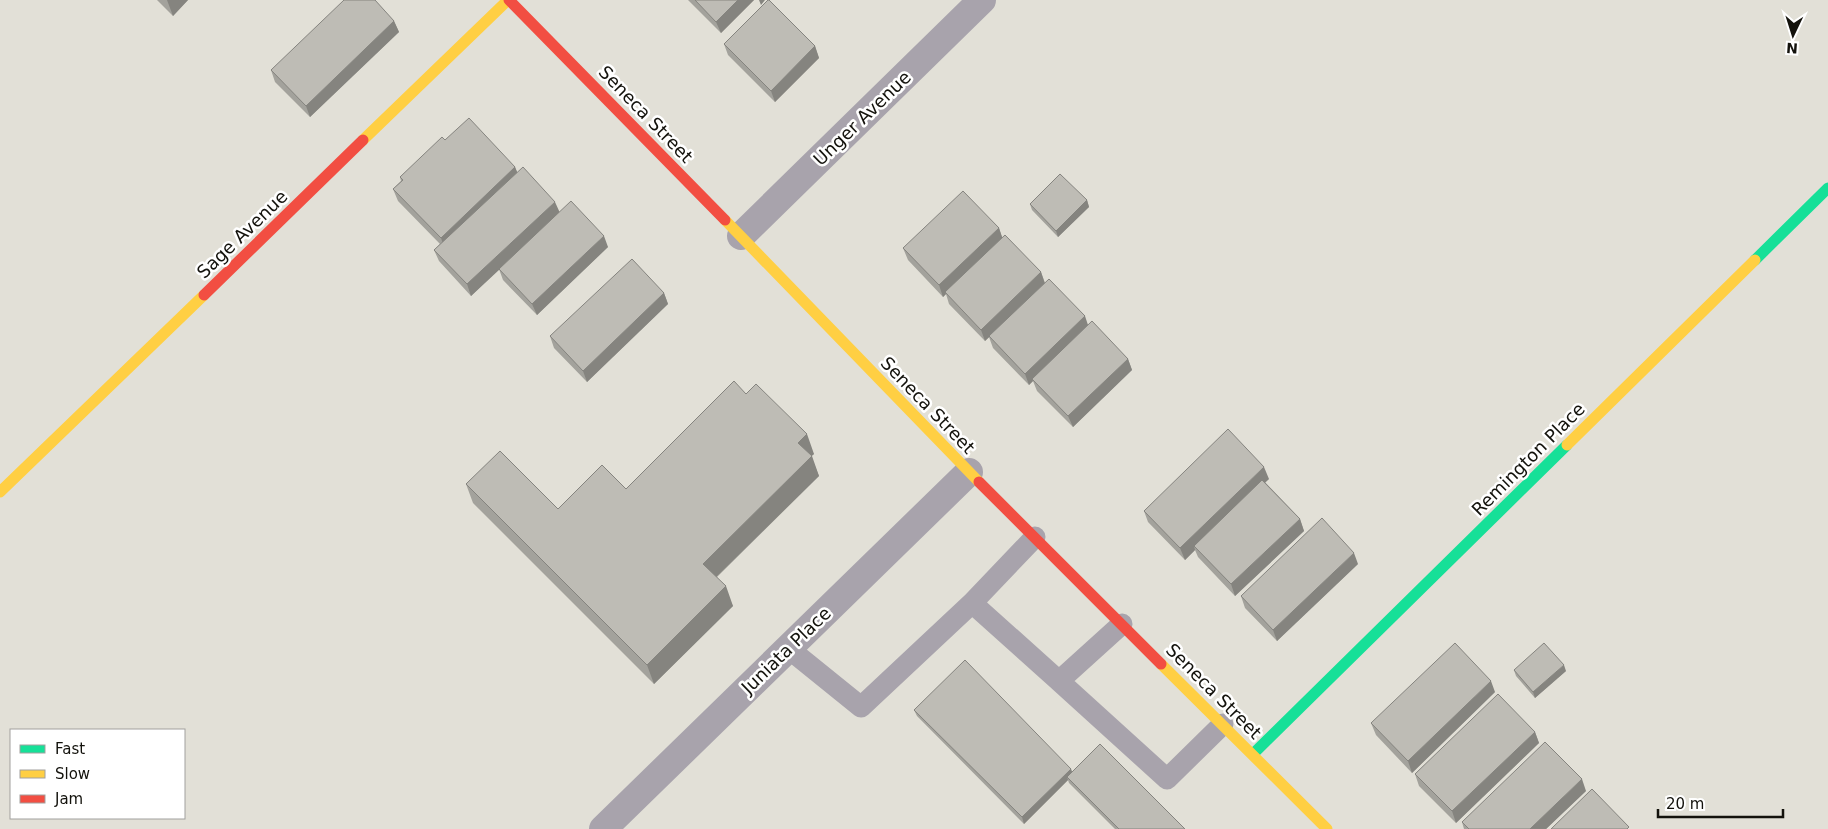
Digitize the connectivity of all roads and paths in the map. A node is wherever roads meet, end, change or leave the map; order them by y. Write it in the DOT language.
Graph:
graph roads {
  1 [pos="508,0"];
  2 [pos="982,0"];
  3 [pos="1828,188"];
  4 [pos="741,236"];
  5 [pos="969,472"];
  6 [pos="0,492"];
  7 [pos="1035,537"];
  8 [pos="972,603"];
  9 [pos="1122,624"];
  10 [pos="788,648"];
  11 [pos="1059,681"];
  12 [pos="1223,724"];
  13 [pos="1253,754"];
  14 [pos="603,829"];
  15 [pos="1327,829"];
  1 -- 4 [label="street, Seneca Street"];
  1 -- 6 [label="street, Sage Avenue"];
  2 -- 4 [label="street, Unger Avenue"];
  3 -- 13 [label="street, Remington Place"];
  4 -- 5 [label="street, Seneca Street"];
  5 -- 7 [label="street, Seneca Street"];
  5 -- 10 [label="street, Juniata Place"];
  7 -- 8 [label="lane"];
  7 -- 9 [label="street, Seneca Street"];
  8 -- 10 [label="lane"];
  8 -- 11 [label="lane"];
  9 -- 11 [label="lane"];
  9 -- 12 [label="street, Seneca Street"];
  10 -- 14 [label="street, Juniata Place"];
  11 -- 12 [label="lane"];
  12 -- 13 [label="street, Seneca Street"];
  13 -- 15 [label="street, Seneca Street"];
}
